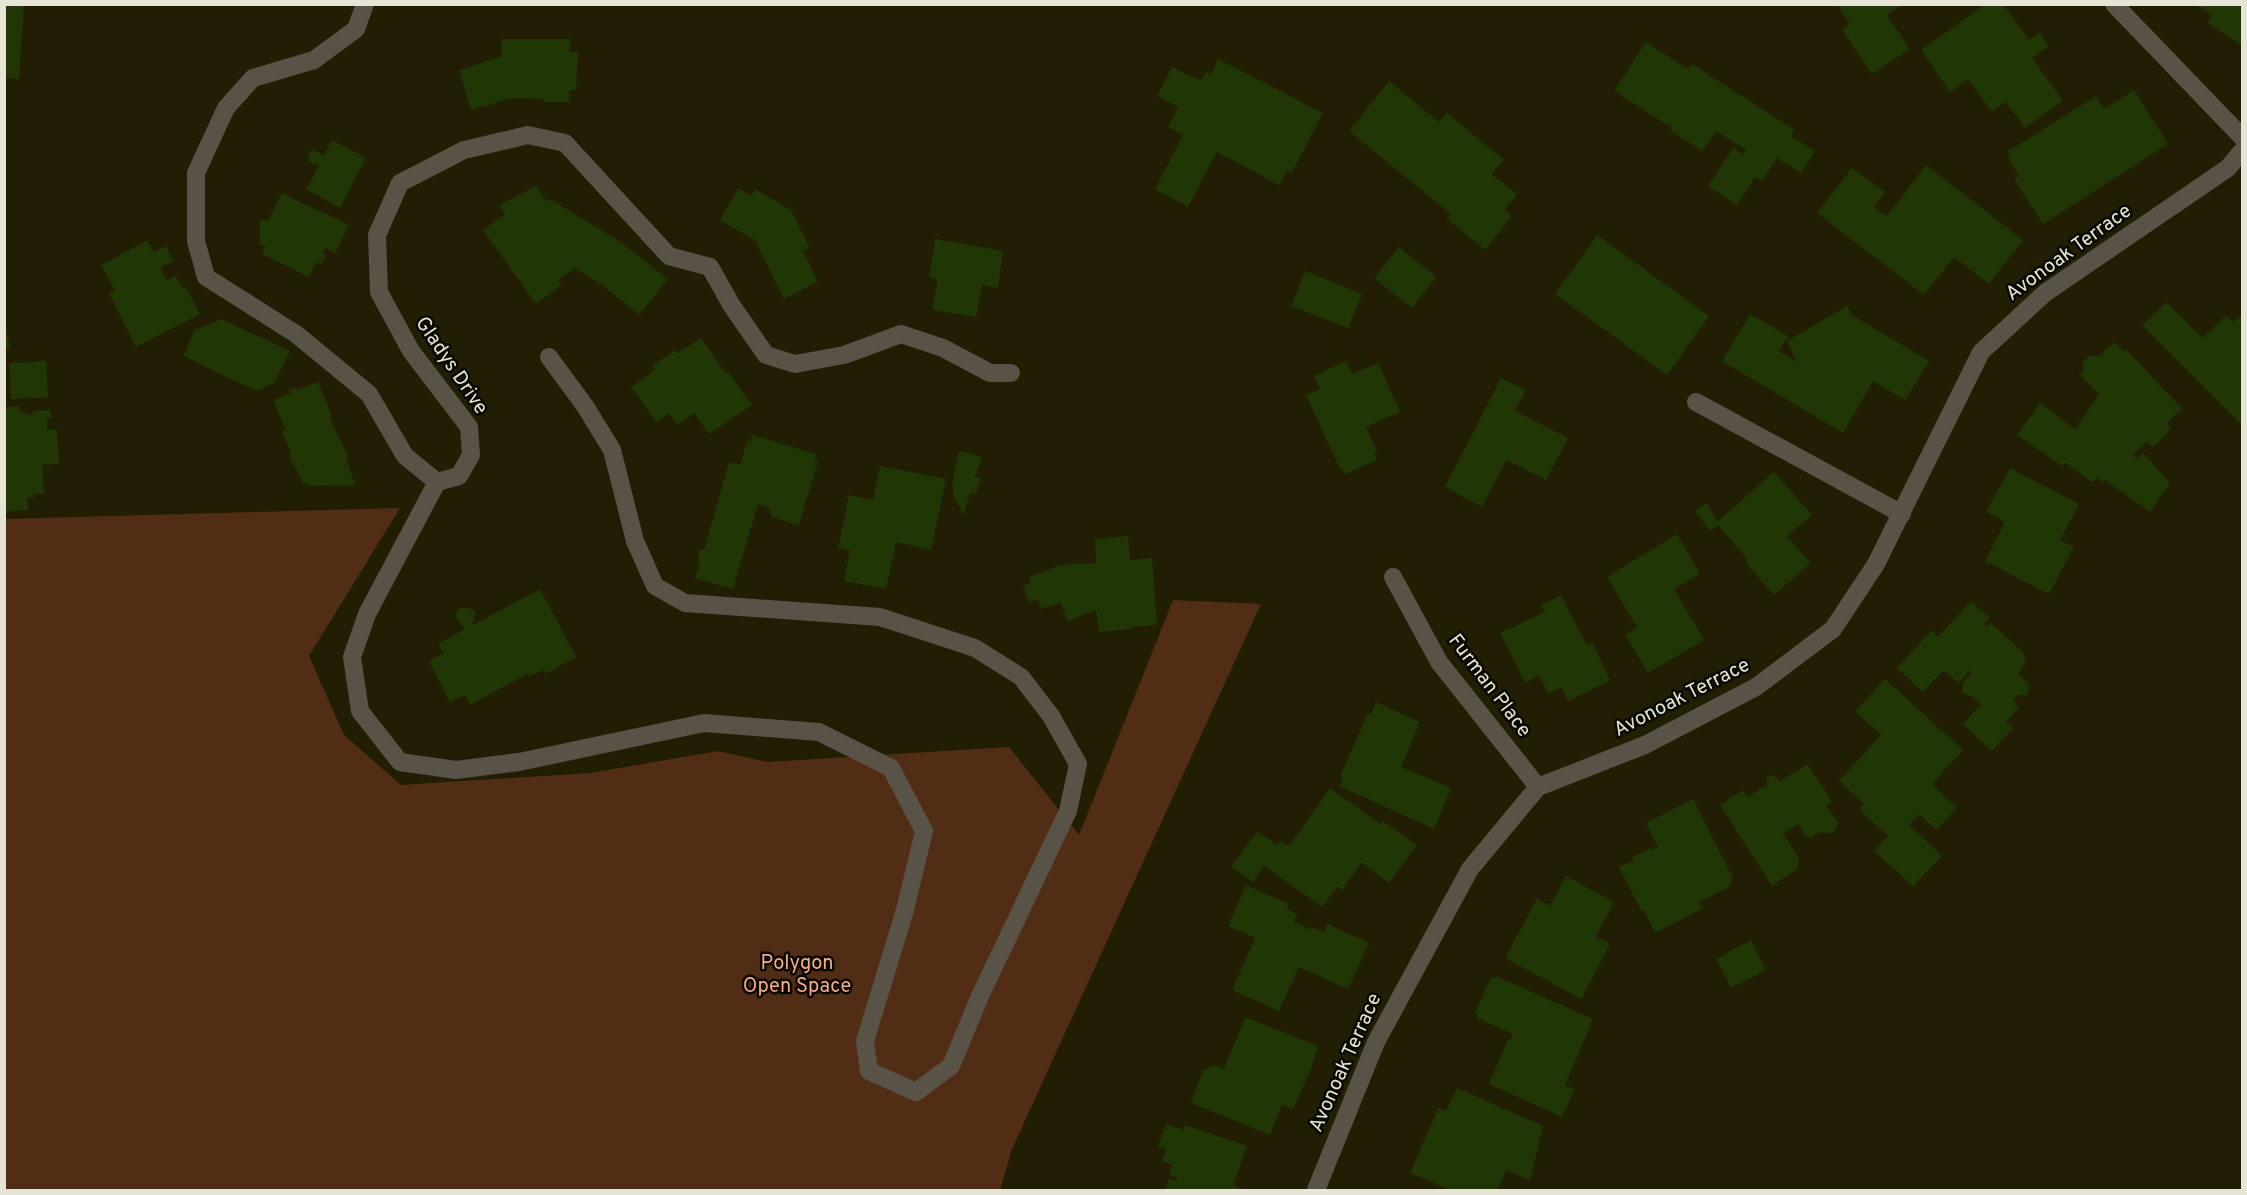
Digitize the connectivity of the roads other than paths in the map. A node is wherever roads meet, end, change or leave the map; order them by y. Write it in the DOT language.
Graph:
graph roads {
  1 [pos="365,4"];
  2 [pos="2114,4"];
  3 [pos="2242,137"];
  4 [pos="2242,151"];
  5 [pos="549,357"];
  6 [pos="1011,373"];
  7 [pos="1696,402"];
  8 [pos="437,482"];
  9 [pos="1902,514"];
  10 [pos="1393,577"];
  11 [pos="1538,787"];
  12 [pos="1316,1191"];
  1 -- 8 [label="street"];
  2 -- 3 [label="street"];
  4 -- 9 [label="street, Avonoak Terrace"];
  5 -- 8 [label="street"];
  6 -- 8 [label="street, Gladys Drive"];
  7 -- 9 [label="street"];
  9 -- 11 [label="street, Avonoak Terrace"];
  10 -- 11 [label="street, Furman Place"];
  11 -- 12 [label="street, Avonoak Terrace"];
}
